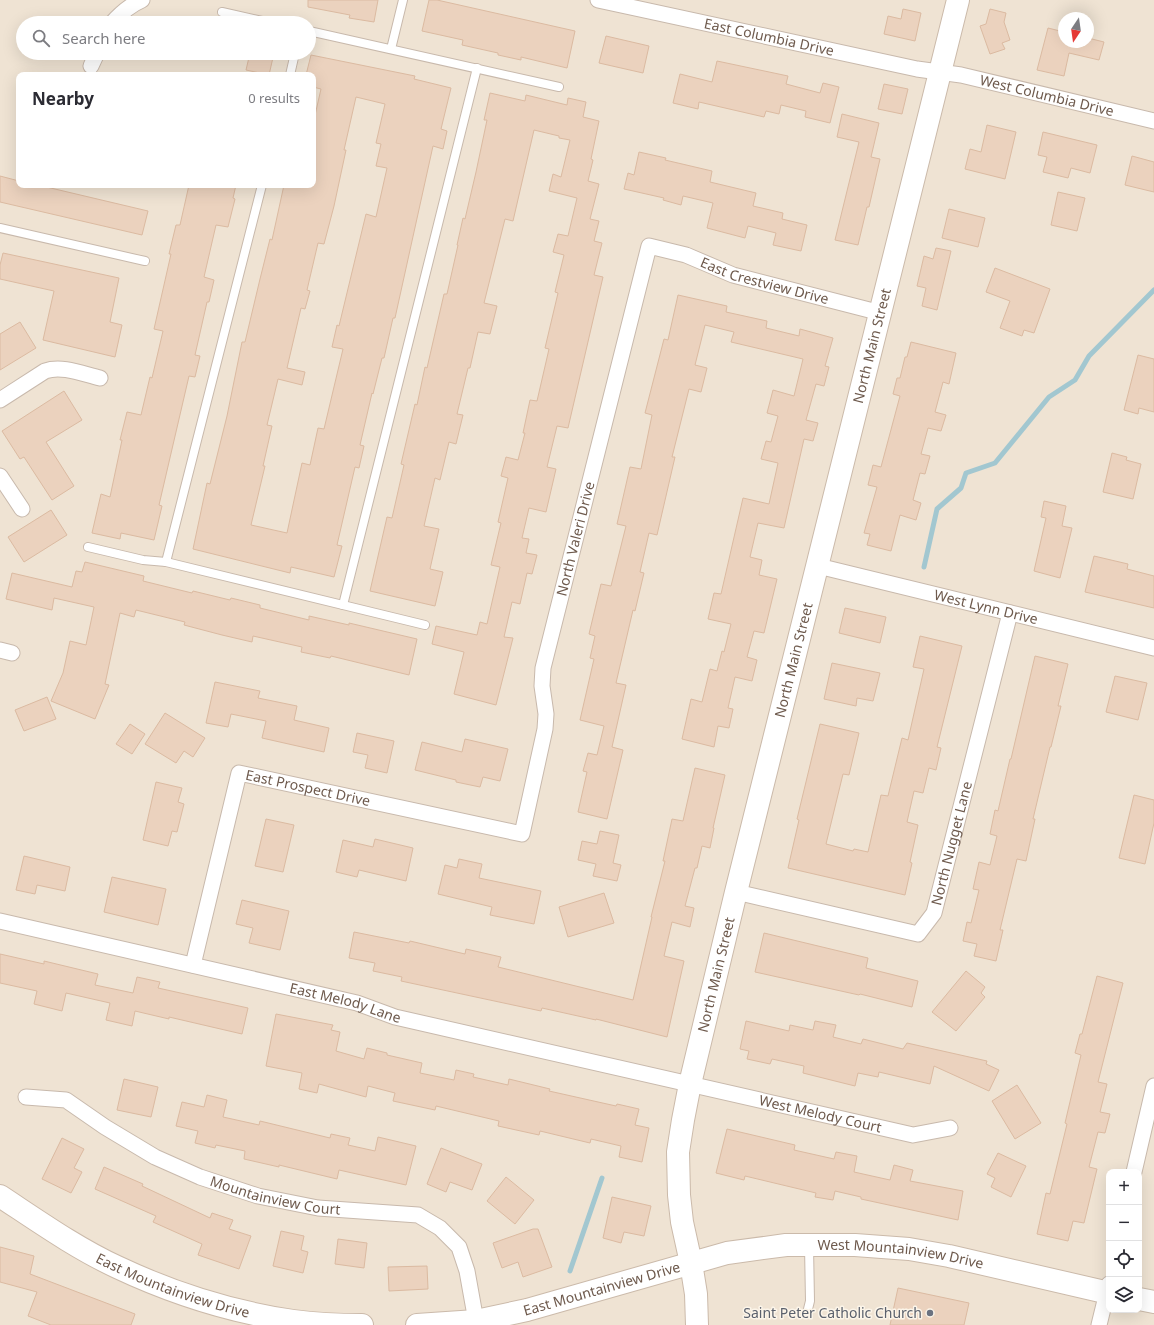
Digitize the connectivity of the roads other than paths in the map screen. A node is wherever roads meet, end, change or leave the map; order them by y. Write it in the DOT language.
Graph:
graph roads {
  1 [pos="142,0"];
  2 [pos="403,0"];
  3 [pos="598,0"];
  4 [pos="958,0"];
  5 [pos="222,12"];
  6 [pos="118,16"];
  7 [pos="240,16"];
  8 [pos="316,33"];
  9 [pos="391,49"];
  10 [pos="293,60"];
  11 [pos="477,68"];
  12 [pos="291,72"];
  13 [pos="940,72"];
  14 [pos="559,86"];
  15 [pos="1154,121"];
  16 [pos="261,188"];
  17 [pos="0,228"];
  18 [pos="649,246"];
  19 [pos="145,261"];
  20 [pos="881,313"];
  21 [pos="100,378"];
  22 [pos="0,400"];
  23 [pos="0,476"];
  24 [pos="22,509"];
  25 [pos="88,548"];
  26 [pos="166,562"];
  27 [pos="818,566"];
  28 [pos="343,605"];
  29 [pos="1010,613"];
  30 [pos="425,625"];
  31 [pos="1154,648"];
  32 [pos="522,834"];
  33 [pos="736,892"];
  34 [pos="0,921"];
  35 [pos="193,965"];
  36 [pos="690,1084"];
  37 [pos="1154,1086"];
  38 [pos="26,1097"];
  39 [pos="950,1128"];
  40 [pos="1135,1169"];
  41 [pos="0,1196"];
  42 [pos="808,1245"];
  43 [pos="690,1263"];
  44 [pos="1106,1290"];
  45 [pos="1106,1299"];
  46 [pos="1142,1300"];
  47 [pos="1154,1302"];
  48 [pos="808,1309"];
  49 [pos="476,1321"];
  50 [pos="293,1323"];
  51 [pos="362,1325"];
  52 [pos="417,1325"];
  53 [pos="696,1325"];
  54 [pos="1100,1325"];
  1 -- 6 [label="street"];
  2 -- 9 [label="lane"];
  3 -- 13 [label="street, East Columbia Drive"];
  4 -- 13 [label="street, North Main Street"];
  5 -- 7 [label="lane"];
  8 -- 9 [label="lane"];
  9 -- 11 [label="lane"];
  10 -- 12 [label="lane"];
  11 -- 14 [label="lane"];
  11 -- 28 [label="lane"];
  13 -- 15 [label="street, West Columbia Drive"];
  13 -- 20 [label="street, North Main Street"];
  16 -- 26 [label="lane"];
  17 -- 19 [label="lane"];
  18 -- 20 [label="street, East Crestview Drive"];
  18 -- 32 [label="street, North Valeri Drive"];
  20 -- 27 [label="street, North Main Street"];
  21 -- 22 [label="street"];
  23 -- 24 [label="street"];
  25 -- 26 [label="lane"];
  26 -- 28 [label="lane"];
  27 -- 29 [label="street, West Lynn Drive"];
  27 -- 33 [label="street, North Main Street"];
  28 -- 30 [label="lane"];
  29 -- 31 [label="street, West Lynn Drive"];
  29 -- 33 [label="street, North Nugget Lane"];
  32 -- 35 [label="street, East Prospect Drive"];
  33 -- 36 [label="street, North Main Street"];
  34 -- 35 [label="street, East Melody Lane"];
  35 -- 36 [label="street, East Melody Lane"];
  36 -- 39 [label="street, West Melody Court"];
  36 -- 43 [label="street, North Main Street"];
  37 -- 40 [label="street"];
  38 -- 49 [label="street, Mountainview Court"];
  41 -- 50 [label="street, East Mountainview Drive"];
  42 -- 43 [label="street, West Mountainview Drive"];
  42 -- 44 [label="street, West Mountainview Drive"];
  42 -- 48 [label="lane"];
  43 -- 49 [label="street, East Mountainview Drive"];
  43 -- 53 [label="street, North Main Street"];
  45 -- 54 [label="street"];
  46 -- 47 [label="street"];
  49 -- 52 [label="street, East Mountainview Drive"];
  50 -- 51 [label="street, East Mountainview Drive"];
}
